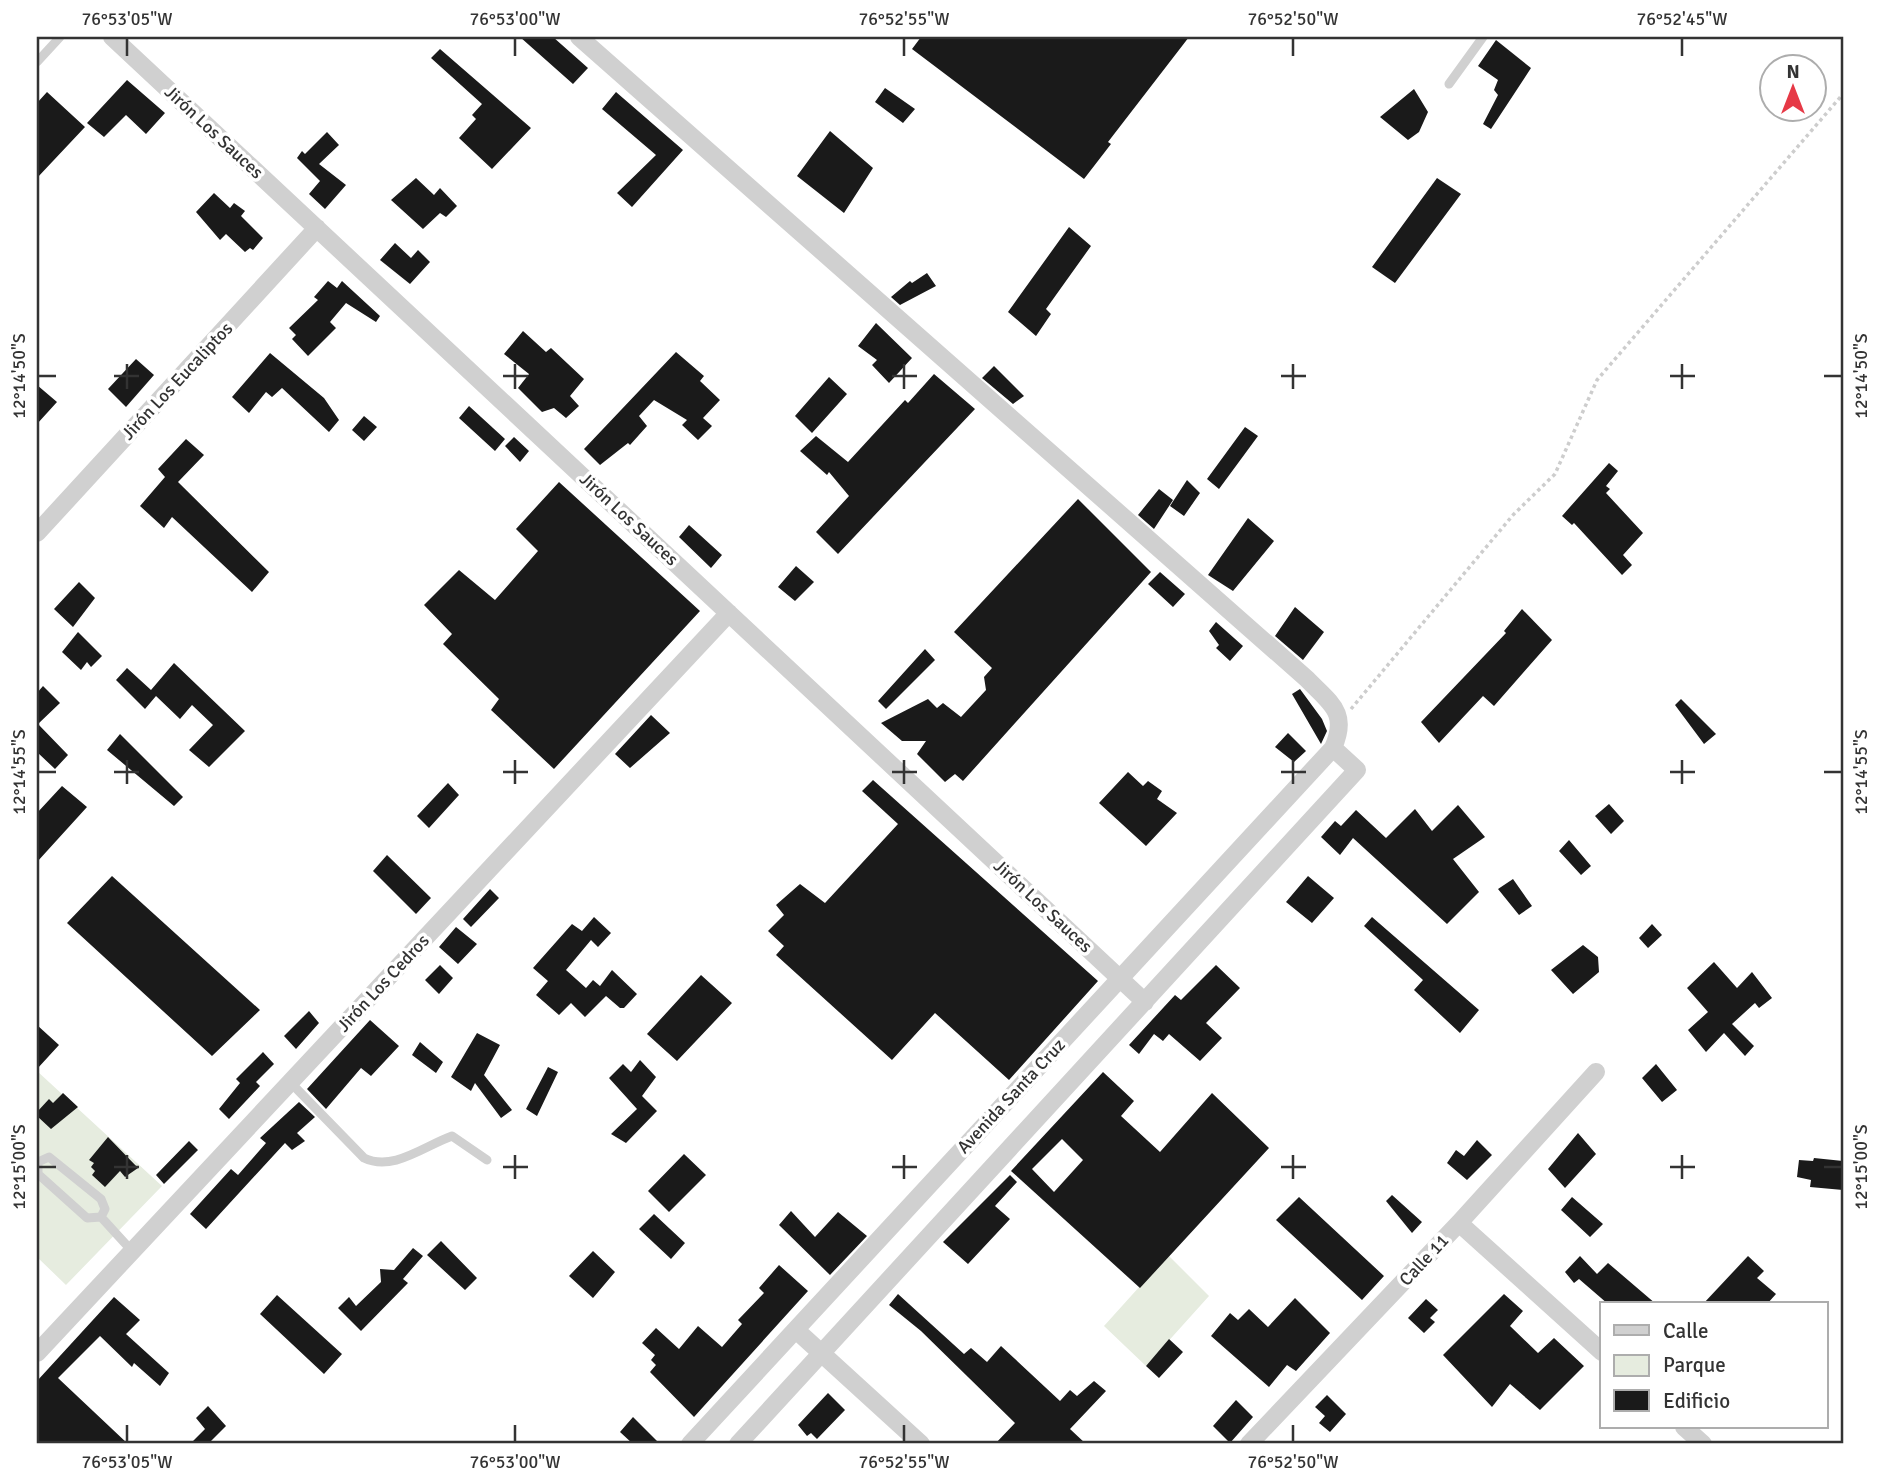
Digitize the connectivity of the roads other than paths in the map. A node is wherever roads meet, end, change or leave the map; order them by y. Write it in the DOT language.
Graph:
graph roads {
  1 [pos="60,37"];
  2 [pos="112,37"];
  3 [pos="579,37"];
  4 [pos="1483,37"];
  5 [pos="37,62"];
  6 [pos="1449,84"];
  7 [pos="317,229"];
  8 [pos="39,526"];
  9 [pos="729,613"];
  10 [pos="1333,748"];
  11 [pos="1120,978"];
  12 [pos="1145,1002"];
  13 [pos="1596,1072"];
  14 [pos="290,1082"];
  15 [pos="487,1160"];
  16 [pos="101,1217"];
  17 [pos="1459,1223"];
  18 [pos="132,1251"];
  19 [pos="796,1330"];
  20 [pos="1600,1350"];
  21 [pos="37,1353"];
  22 [pos="822,1354"];
  23 [pos="1685,1428"];
  24 [pos="690,1444"];
  25 [pos="738,1444"];
  26 [pos="920,1444"];
  27 [pos="1249,1444"];
  28 [pos="1703,1444"];
  1 -- 5 [label="lane"];
  2 -- 7 [label="street, Jirón Los Sauces"];
  3 -- 10 [label="street"];
  4 -- 6 [label="lane"];
  7 -- 8 [label="street, Jirón Los Eucaliptos"];
  7 -- 9 [label="street, Jirón Los Sauces"];
  9 -- 11 [label="street, Jirón Los Sauces"];
  9 -- 14 [label="street, Jirón Los Cedros"];
  10 -- 11 [label="street, Avenida Santa Cruz"];
  10 -- 12 [label="street, Avenida Santa Cruz"];
  11 -- 12 [label="street, Jirón Los Sauces"];
  11 -- 19 [label="street, Avenida Santa Cruz"];
  12 -- 22 [label="street, Avenida Santa Cruz"];
  13 -- 17 [label="street, Calle 11"];
  14 -- 15 [label="lane"];
  14 -- 18 [label="street, Jirón Los Cedros"];
  16 -- 16 [label="lane"];
  16 -- 18 [label="lane"];
  17 -- 20 [label="street"];
  17 -- 27 [label="street, Calle 11"];
  18 -- 21 [label="street, Jirón Los Cedros"];
  19 -- 22 [label="street"];
  19 -- 24 [label="street, Avenida Santa Cruz"];
  22 -- 25 [label="street, Avenida Santa Cruz"];
  22 -- 26 [label="street"];
  23 -- 28 [label="street"];
}
